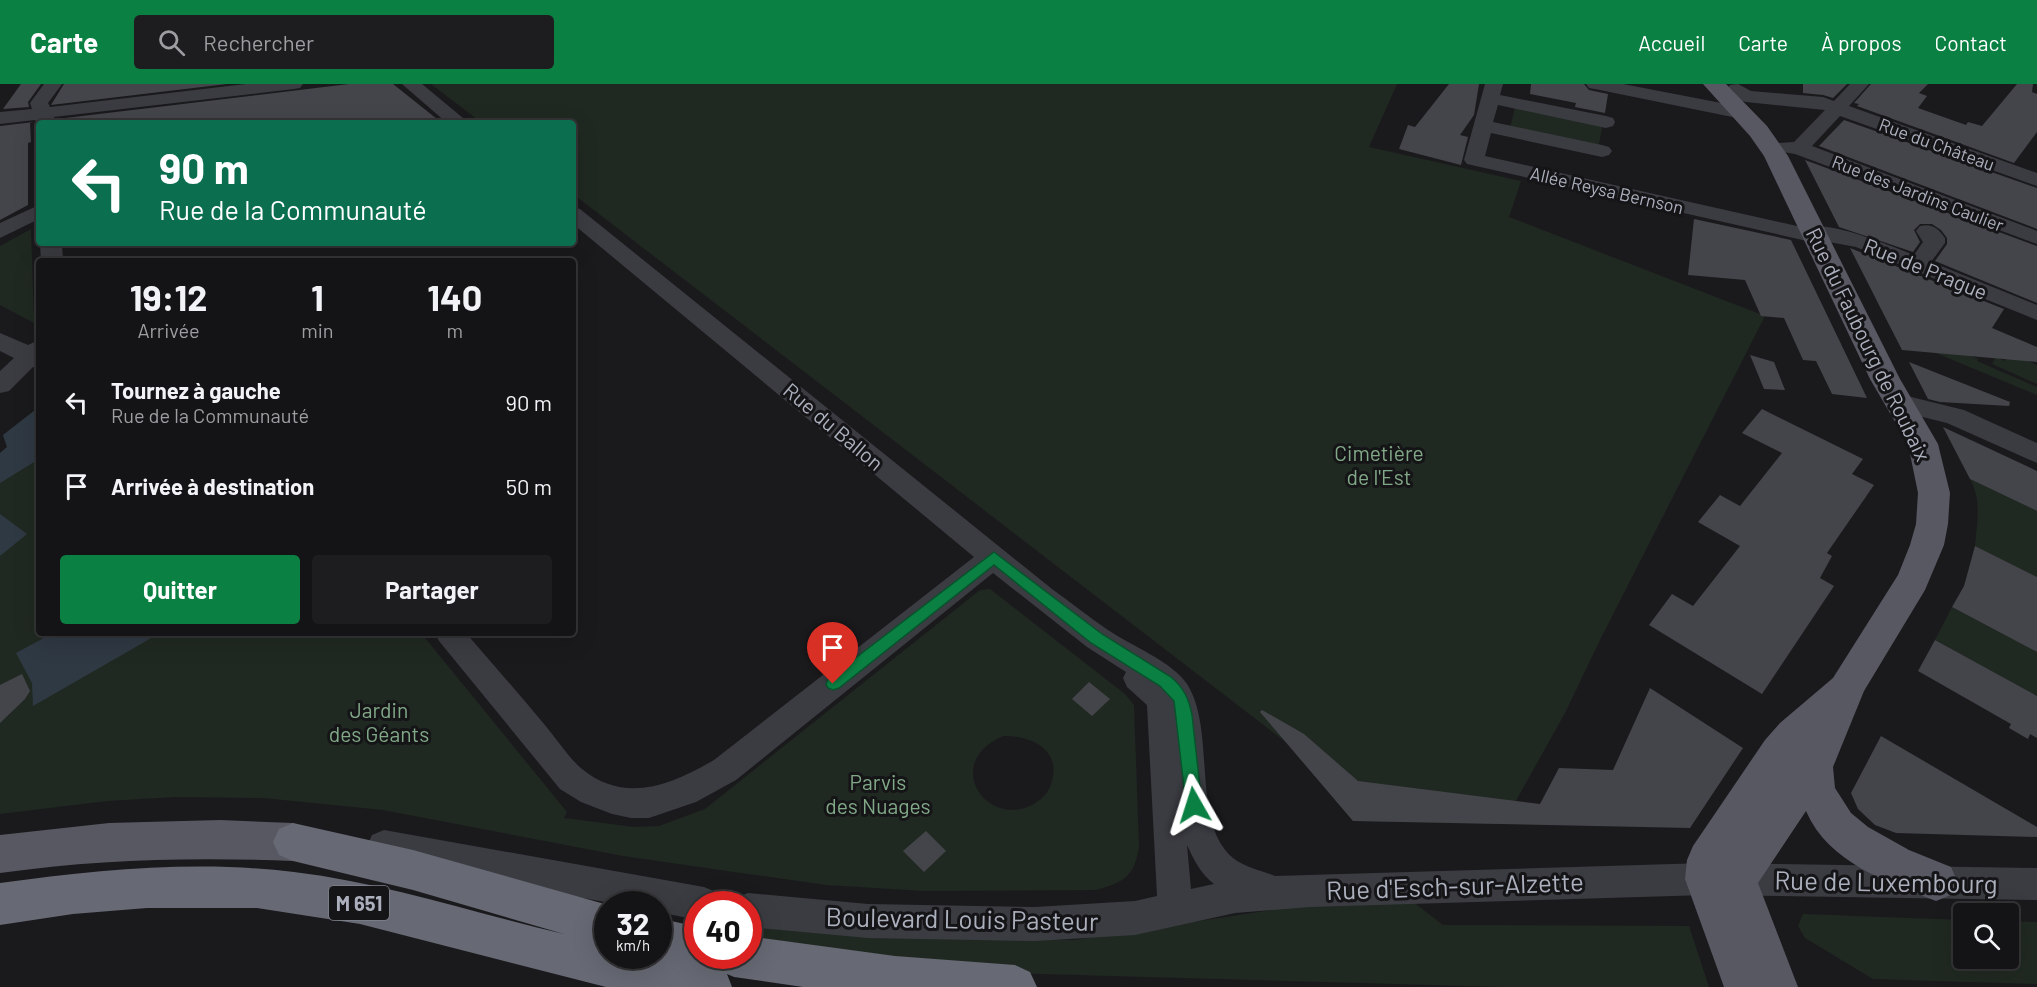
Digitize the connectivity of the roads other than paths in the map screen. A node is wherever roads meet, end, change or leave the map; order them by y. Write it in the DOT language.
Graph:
graph roads {
  1 [pos="53,84"];
  2 [pos="294,84"];
  3 [pos="411,84"];
  4 [pos="1860,84"];
  5 [pos="1603,86"];
  6 [pos="1492,91"];
  7 [pos="1731,95"];
  8 [pos="1837,108"];
  9 [pos="0,118"];
  10 [pos="44,118"];
  11 [pos="455,120"];
  12 [pos="1606,122"];
  13 [pos="1483,126"];
  14 [pos="1770,146"];
  15 [pos="1798,148"];
  16 [pos="1602,151"];
  17 [pos="2033,171"];
  18 [pos="1595,187"];
  19 [pos="36,213"];
  20 [pos="576,215"];
  21 [pos="1927,231"];
  22 [pos="0,232"];
  23 [pos="1815,234"];
  24 [pos="2037,238"];
  25 [pos="1918,264"];
  26 [pos="2037,313"];
  27 [pos="0,341"];
  28 [pos="36,355"];
  29 [pos="0,385"];
  30 [pos="1899,403"];
  31 [pos="2037,454"];
  32 [pos="994,557"];
  33 [pos="452,636"];
  34 [pos="1097,638"];
  35 [pos="1848,685"];
  36 [pos="1814,765"];
  37 [pos="293,842"];
  38 [pos="0,854"];
  39 [pos="1721,879"];
  40 [pos="1936,881"];
  41 [pos="2037,884"];
  42 [pos="1272,892"];
  43 [pos="684,900"];
  44 [pos="0,904"];
  45 [pos="1175,909"];
  46 [pos="762,911"];
  47 [pos="594,922"];
  48 [pos="1742,937"];
  49 [pos="762,960"];
  50 [pos="710,987"];
  51 [pos="1015,987"];
  52 [pos="1746,987"];
  53 [pos="1776,987"];
  1 -- 10 [label="street"];
  2 -- 10 [label="street"];
  3 -- 11 [label="street"];
  4 -- 8 [label="street"];
  5 -- 7 [label="street"];
  5 -- 12 [label="street"];
  6 -- 12 [label="street"];
  6 -- 13 [label="street, Allée Reysa Bernson"];
  7 -- 8 [label="street, Rue du Château"];
  7 -- 14 [label="main road, Rue du Faubourg de Roubaix"];
  8 -- 15 [label="street"];
  8 -- 17 [label="street, Rue du Château"];
  9 -- 10 [label="street"];
  12 -- 16 [label="street"];
  13 -- 16 [label="street"];
  13 -- 18 [label="street, Allée Reysa Bernson"];
  14 -- 15 [label="street, Rue des Jardins Caulier"];
  14 -- 23 [label="main road, Rue du Faubourg de Roubaix"];
  15 -- 24 [label="street, Rue des Jardins Caulier"];
  16 -- 18 [label="street"];
  18 -- 23 [label="street, Allée Reysa Bernson"];
  19 -- 22 [label="street"];
  20 -- 32 [label="street, Rue du Ballon"];
  21 -- 25 [label="street"];
  23 -- 25 [label="street, Rue de Prague"];
  23 -- 30 [label="main road, Rue du Faubourg de Roubaix"];
  25 -- 26 [label="street, Rue de Prague"];
  27 -- 28 [label="street"];
  28 -- 29 [label="street"];
  30 -- 31 [label="street"];
  30 -- 35 [label="main road, Rue du Faubourg de Roubaix"];
  32 -- 33 [label="street"];
  32 -- 34 [label="street, Rue du Ballon"];
  34 -- 42 [label="street, Rue du Ballon"];
  34 -- 45 [label="street, Rue du Ballon"];
  35 -- 36 [label="main road, Rue du Faubourg de Roubaix"];
  35 -- 39 [label="main road, Rue du Faubourg de Roubaix"];
  36 -- 39 [label="main road, Rue du Faubourg de Roubaix"];
  36 -- 40 [label="main road"];
  37 -- 38 [label="main road"];
  37 -- 43 [label="street"];
  37 -- 47 [label="highway"];
  39 -- 40 [label="street, Rue de Luxembourg"];
  39 -- 42 [label="street, Rue d'Esch-sur-Alzette"];
  39 -- 48 [label="main road"];
  40 -- 41 [label="street, Rue de Luxembourg"];
  42 -- 45 [label="street, Rue d'Esch-sur-Alzette"];
  44 -- 50 [label="highway, M 651"];
  45 -- 46 [label="street, Boulevard Louis Pasteur"];
  48 -- 52 [label="main road"];
  48 -- 53 [label="main road"];
  49 -- 51 [label="highway"];
}
